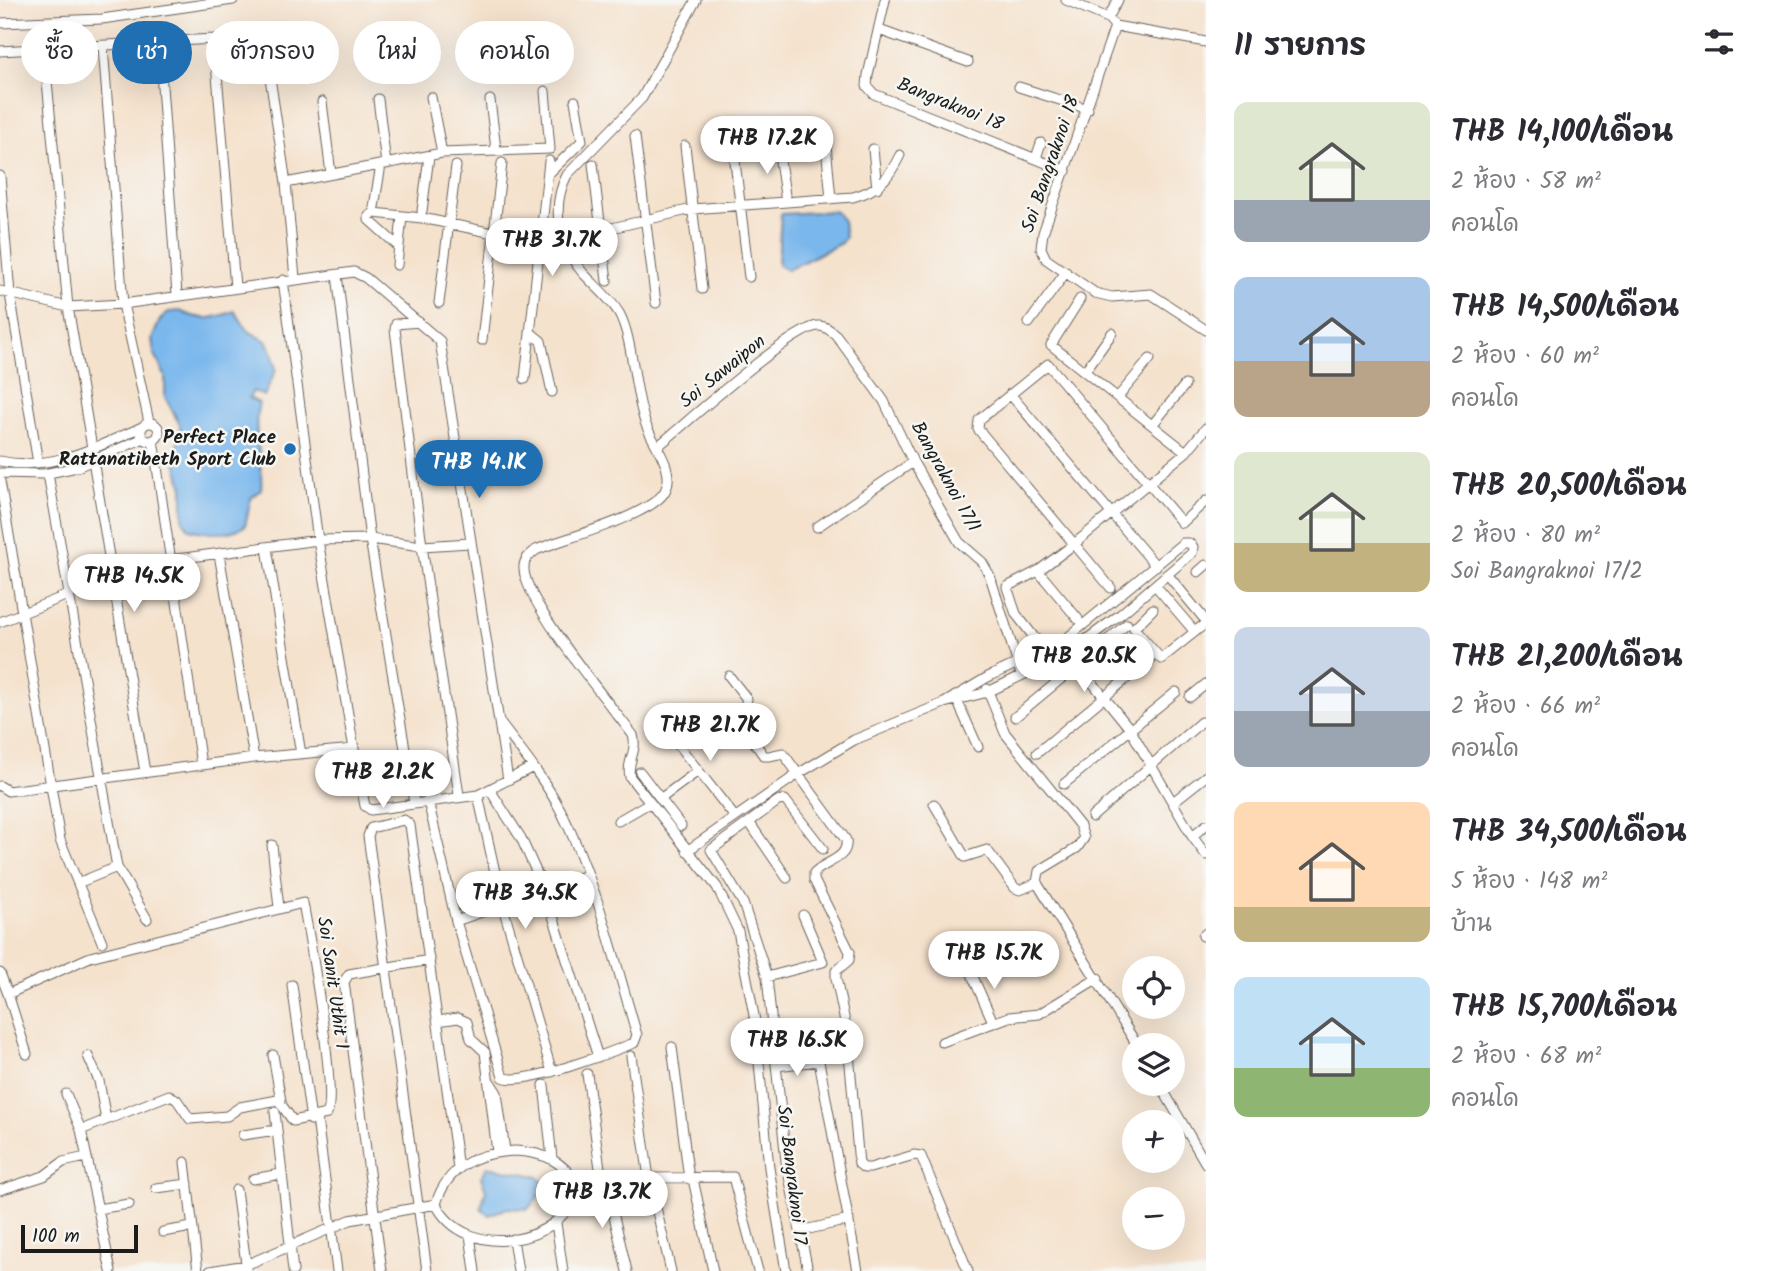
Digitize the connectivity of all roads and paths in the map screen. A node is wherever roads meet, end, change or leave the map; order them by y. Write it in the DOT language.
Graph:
graph roads {
  1 [pos="233,0"];
  2 [pos="696,0"];
  3 [pos="885,0"];
  4 [pos="1066,0"];
  5 [pos="1118,0"];
  6 [pos="1108,18"];
  7 [pos="0,23"];
  8 [pos="1115,26"];
  9 [pos="879,30"];
  10 [pos="1206,42"];
  11 [pos="98,46"];
  12 [pos="103,46"];
  13 [pos="112,46"];
  14 [pos="21,50"];
  15 [pos="0,51"];
  16 [pos="968,62"];
  17 [pos="47,84"];
  18 [pos="162,84"];
  19 [pos="218,84"];
  20 [pos="271,84"];
  21 [pos="1019,87"];
  22 [pos="545,91"];
  23 [pos="431,97"];
  24 [pos="378,99"];
  25 [pos="490,100"];
  26 [pos="575,100"];
  27 [pos="322,102"];
  28 [pos="1088,109"];
  29 [pos="635,136"];
  30 [pos="1041,143"];
  31 [pos="733,145"];
  32 [pos="826,145"];
  33 [pos="684,146"];
  34 [pos="778,147"];
  35 [pos="496,149"];
  36 [pos="873,149"];
  37 [pos="442,153"];
  38 [pos="900,155"];
  39 [pos="429,156"];
  40 [pos="1036,158"];
  41 [pos="549,161"];
  42 [pos="502,163"];
  43 [pos="384,164"];
  44 [pos="593,164"];
  45 [pos="456,166"];
  46 [pos="1066,171"];
  47 [pos="331,174"];
  48 [pos="548,174"];
  49 [pos="0,176"];
  50 [pos="286,183"];
  51 [pos="877,188"];
  52 [pos="831,199"];
  53 [pos="786,202"];
  54 [pos="740,204"];
  55 [pos="374,207"];
  56 [pos="692,209"];
  57 [pos="422,211"];
  58 [pos="402,216"];
  59 [pos="646,219"];
  60 [pos="450,224"];
  61 [pos="598,231"];
  62 [pos="561,234"];
  63 [pos="495,235"];
  64 [pos="541,241"];
  65 [pos="399,247"];
  66 [pos="567,250"];
  67 [pos="397,265"];
  68 [pos="1066,272"];
  69 [pos="337,275"];
  70 [pos="749,277"];
  71 [pos="295,278"];
  72 [pos="283,280"];
  73 [pos="607,281"];
  74 [pos="235,287"];
  75 [pos="702,289"];
  76 [pos="0,291"];
  77 [pos="10,294"];
  78 [pos="177,295"];
  79 [pos="1080,299"];
  80 [pos="439,303"];
  81 [pos="656,303"];
  82 [pos="123,304"];
  83 [pos="68,307"];
  84 [pos="419,322"];
  85 [pos="1029,323"];
  86 [pos="813,327"];
  87 [pos="1206,330"];
  88 [pos="530,332"];
  89 [pos="1112,333"];
  90 [pos="482,340"];
  91 [pos="1150,359"];
  92 [pos="1085,371"];
  93 [pos="525,379"];
  94 [pos="1185,385"];
  95 [pos="552,392"];
  96 [pos="1010,394"];
  97 [pos="1118,397"];
  98 [pos="1153,424"];
  99 [pos="146,425"];
  100 [pos="1206,428"];
  101 [pos="148,439"];
  102 [pos="657,447"];
  103 [pos="92,448"];
  104 [pos="1186,452"];
  105 [pos="93,460"];
  106 [pos="0,461"];
  107 [pos="913,462"];
  108 [pos="38,463"];
  109 [pos="0,473"];
  110 [pos="48,474"];
  111 [pos="0,481"];
  112 [pos="1147,483"];
  113 [pos="1206,501"];
  114 [pos="1112,513"];
  115 [pos="817,527"];
  116 [pos="370,539"];
  117 [pos="318,540"];
  118 [pos="470,543"];
  119 [pos="1073,545"];
  120 [pos="422,546"];
  121 [pos="267,548"];
  122 [pos="219,554"];
  123 [pos="169,560"];
  124 [pos="1206,565"];
  125 [pos="1156,566"];
  126 [pos="1038,571"];
  127 [pos="1198,572"];
  128 [pos="1167,574"];
  129 [pos="113,577"];
  130 [pos="1155,585"];
  131 [pos="1111,588"];
  132 [pos="68,596"];
  133 [pos="1153,609"];
  134 [pos="22,616"];
  135 [pos="1079,619"];
  136 [pos="0,622"];
  137 [pos="1206,622"];
  138 [pos="1127,624"];
  139 [pos="1195,632"];
  140 [pos="1061,643"];
  141 [pos="1041,646"];
  142 [pos="1068,653"];
  143 [pos="1150,659"];
  144 [pos="1077,664"];
  145 [pos="1017,666"];
  146 [pos="729,676"];
  147 [pos="1023,676"];
  148 [pos="984,680"];
  149 [pos="1206,684"];
  150 [pos="988,692"];
  151 [pos="1176,692"];
  152 [pos="1104,697"];
  153 [pos="1190,697"];
  154 [pos="955,698"];
  155 [pos="1015,717"];
  156 [pos="499,722"];
  157 [pos="1201,722"];
  158 [pos="664,727"];
  159 [pos="1130,729"];
  160 [pos="978,747"];
  161 [pos="354,749"];
  162 [pos="1037,753"];
  163 [pos="301,754"];
  164 [pos="254,758"];
  165 [pos="1151,764"];
  166 [pos="201,765"];
  167 [pos="533,767"];
  168 [pos="698,771"];
  169 [pos="145,772"];
  170 [pos="640,772"];
  171 [pos="799,774"];
  172 [pos="1206,776"];
  173 [pos="100,778"];
  174 [pos="508,780"];
  175 [pos="1065,784"];
  176 [pos="0,786"];
  177 [pos="51,786"];
  178 [pos="490,790"];
  179 [pos="459,795"];
  180 [pos="478,795"];
  181 [pos="660,799"];
  182 [pos="428,801"];
  183 [pos="1172,802"];
  184 [pos="414,803"];
  185 [pos="649,803"];
  186 [pos="934,804"];
  187 [pos="734,816"];
  188 [pos="1092,817"];
  189 [pos="618,821"];
  190 [pos="749,822"];
  191 [pos="1206,825"];
  192 [pos="681,826"];
  193 [pos="1192,836"];
  194 [pos="272,845"];
  195 [pos="823,849"];
  196 [pos="687,850"];
  197 [pos="1206,855"];
  198 [pos="117,867"];
  199 [pos="587,875"];
  200 [pos="787,878"];
  201 [pos="78,883"];
  202 [pos="1037,883"];
  203 [pos="545,891"];
  204 [pos="502,904"];
  205 [pos="279,908"];
  206 [pos="803,915"];
  207 [pos="147,919"];
  208 [pos="456,921"];
  209 [pos="102,942"];
  210 [pos="430,960"];
  211 [pos="386,967"];
  212 [pos="970,970"];
  213 [pos="0,973"];
  214 [pos="766,976"];
  215 [pos="1098,978"];
  216 [pos="292,985"];
  217 [pos="8,994"];
  218 [pos="438,1021"];
  219 [pos="993,1022"];
  220 [pos="1130,1033"];
  221 [pos="942,1042"];
  222 [pos="672,1047"];
  223 [pos="27,1054"];
  224 [pos="273,1055"];
  225 [pos="88,1056"];
  226 [pos="631,1056"];
  227 [pos="598,1057"];
  228 [pos="776,1066"];
  229 [pos="552,1072"];
  230 [pos="587,1074"];
  231 [pos="544,1085"];
  232 [pos="66,1094"];
  233 [pos="1167,1096"];
  234 [pos="281,1101"];
  235 [pos="275,1112"];
  236 [pos="314,1119"];
  237 [pos="106,1120"];
  238 [pos="81,1130"];
  239 [pos="276,1130"];
  240 [pos="243,1135"];
  241 [pos="501,1152"];
  242 [pos="86,1157"];
  243 [pos="552,1158"];
  244 [pos="185,1162"];
  245 [pos="1206,1164"];
  246 [pos="458,1168"];
  247 [pos="281,1174"];
  248 [pos="649,1178"];
  249 [pos="253,1179"];
  250 [pos="691,1179"];
  251 [pos="604,1183"];
  252 [pos="188,1184"];
  253 [pos="578,1186"];
  254 [pos="156,1188"];
  255 [pos="0,1190"];
  256 [pos="236,1190"];
  257 [pos="129,1204"];
  258 [pos="436,1205"];
  259 [pos="419,1207"];
  260 [pos="97,1209"];
  261 [pos="374,1213"];
  262 [pos="849,1220"];
  263 [pos="556,1223"];
  264 [pos="192,1227"];
  265 [pos="331,1228"];
  266 [pos="800,1231"];
  267 [pos="163,1232"];
  268 [pos="470,1235"];
  269 [pos="513,1239"];
  270 [pos="290,1248"];
  271 [pos="807,1266"];
  272 [pos="247,1268"];
  273 [pos="111,1271"];
  274 [pos="198,1271"];
  275 [pos="210,1271"];
  276 [pos="293,1271"];
  277 [pos="337,1271"];
  278 [pos="382,1271"];
  279 [pos="427,1271"];
  280 [pos="475,1271"];
  281 [pos="518,1271"];
  282 [pos="564,1271"];
  283 [pos="627,1271"];
  284 [pos="671,1271"];
  285 [pos="713,1271"];
  286 [pos="758,1271"];
  287 [pos="786,1271"];
  288 [pos="858,1271"];
  289 [pos="968,1271"];
  1 -- 7 [label="street"];
  2 -- 62 [label="street"];
  3 -- 9 [label="street, Bangraknoi 18"];
  4 -- 6 [label="street"];
  5 -- 6 [label="street"];
  6 -- 8 [label="street"];
  8 -- 10 [label="street"];
  8 -- 28 [label="street, Soi Bangraknoi 18"];
  9 -- 16 [label="street"];
  9 -- 40 [label="street, Bangraknoi 18"];
  11 -- 12 [label="street"];
  12 -- 13 [label="street"];
  12 -- 82 [label="street"];
  14 -- 15 [label="street"];
  17 -- 83 [label="street"];
  18 -- 78 [label="street"];
  19 -- 74 [label="street"];
  20 -- 50 [label="street"];
  21 -- 28 [label="street"];
  22 -- 35 [label="street"];
  23 -- 37 [label="street"];
  24 -- 43 [label="street"];
  25 -- 35 [label="street"];
  26 -- 48 [label="street"];
  27 -- 47 [label="street"];
  28 -- 46 [label="street, Soi Bangraknoi 18"];
  29 -- 59 [label="street"];
  30 -- 40 [label="street"];
  31 -- 54 [label="street"];
  32 -- 52 [label="street"];
  33 -- 56 [label="street"];
  34 -- 53 [label="street"];
  35 -- 37 [label="street"];
  36 -- 51 [label="street"];
  37 -- 39 [label="street"];
  38 -- 51 [label="street"];
  39 -- 43 [label="street"];
  39 -- 57 [label="street"];
  40 -- 46 [label="street, Bangraknoi 18"];
  41 -- 48 [label="street"];
  42 -- 63 [label="street"];
  43 -- 47 [label="street"];
  43 -- 55 [label="street"];
  44 -- 61 [label="street"];
  45 -- 60 [label="street"];
  46 -- 68 [label="street, Soi Bangraknoi 18"];
  47 -- 50 [label="street"];
  48 -- 64 [label="street"];
  49 -- 77 [label="street"];
  50 -- 71 [label="street"];
  51 -- 52 [label="street"];
  52 -- 53 [label="street"];
  53 -- 54 [label="street"];
  54 -- 56 [label="street"];
  54 -- 70 [label="street"];
  56 -- 59 [label="street"];
  56 -- 75 [label="street"];
  58 -- 60 [label="street"];
  58 -- 65 [label="street"];
  58 -- 65 [label="street"];
  59 -- 61 [label="street"];
  59 -- 81 [label="street"];
  60 -- 63 [label="street"];
  60 -- 80 [label="street"];
  61 -- 62 [label="street"];
  61 -- 66 [label="street"];
  61 -- 73 [label="street"];
  62 -- 64 [label="street"];
  62 -- 66 [label="street"];
  63 -- 64 [label="street"];
  63 -- 90 [label="street"];
  64 -- 88 [label="street"];
  65 -- 67 [label="street"];
  66 -- 102 [label="street"];
  68 -- 85 [label="street"];
  68 -- 87 [label="street, Soi Bangraknoi 18"];
  69 -- 71 [label="street"];
  69 -- 84 [label="street"];
  69 -- 116 [label="street"];
  71 -- 72 [label="street"];
  72 -- 74 [label="street"];
  72 -- 117 [label="street"];
  74 -- 78 [label="street"];
  76 -- 77 [label="street"];
  77 -- 83 [label="street"];
  77 -- 108 [label="street"];
  78 -- 82 [label="street"];
  79 -- 92 [label="street"];
  82 -- 83 [label="street"];
  82 -- 99 [label="street"];
  83 -- 103 [label="street"];
  84 -- 118 [label="street"];
  84 -- 120 [label="street"];
  86 -- 102 [label="street, Soi Sawaipon"];
  86 -- 107 [label="street, Bangraknoi 17/1"];
  88 -- 93 [label="street"];
  88 -- 95 [label="street"];
  89 -- 92 [label="street"];
  91 -- 97 [label="street"];
  92 -- 97 [label="street"];
  94 -- 98 [label="street"];
  96 -- 112 [label="street"];
  96 -- 114 [label="street"];
  96 -- 119 [label="street"];
  97 -- 98 [label="street"];
  98 -- 104 [label="street"];
  99 -- 101 [label="street"];
  99 -- 101 [label="street"];
  99 -- 103 [label="street"];
  100 -- 104 [label="street"];
  101 -- 105 [label="street"];
  101 -- 123 [label="street"];
  102 -- 185 [label="street, Soi Bangraknoi 17"];
  103 -- 108 [label="street"];
  104 -- 112 [label="street"];
  105 -- 110 [label="street"];
  105 -- 129 [label="street"];
  106 -- 108 [label="street"];
  107 -- 115 [label="street"];
  107 -- 145 [label="street, Bangraknoi 17/1"];
  109 -- 110 [label="street"];
  110 -- 132 [label="street"];
  111 -- 134 [label="street"];
  112 -- 113 [label="street"];
  112 -- 114 [label="street"];
  114 -- 119 [label="street"];
  114 -- 125 [label="street"];
  116 -- 117 [label="street"];
  116 -- 120 [label="street"];
  116 -- 184 [label="street"];
  117 -- 121 [label="street"];
  117 -- 161 [label="street"];
  118 -- 120 [label="street"];
  118 -- 156 [label="street"];
  119 -- 126 [label="street"];
  119 -- 131 [label="street"];
  120 -- 179 [label="street"];
  121 -- 122 [label="street"];
  121 -- 163 [label="street"];
  122 -- 123 [label="street"];
  122 -- 164 [label="street"];
  123 -- 129 [label="street"];
  123 -- 166 [label="street"];
  124 -- 127 [label="street"];
  125 -- 128 [label="street"];
  125 -- 140 [label="street"];
  126 -- 135 [label="street"];
  126 -- 141 [label="street"];
  128 -- 130 [label="street"];
  128 -- 137 [label="street"];
  129 -- 132 [label="street"];
  129 -- 169 [label="street"];
  130 -- 139 [label="street"];
  130 -- 142 [label="street"];
  132 -- 134 [label="street"];
  132 -- 173 [label="street"];
  133 -- 139 [label="street"];
  134 -- 136 [label="street"];
  134 -- 177 [label="street"];
  137 -- 139 [label="street"];
  138 -- 144 [label="street"];
  140 -- 142 [label="street"];
  140 -- 145 [label="street"];
  142 -- 144 [label="street"];
  142 -- 147 [label="street"];
  143 -- 152 [label="street"];
  144 -- 152 [label="street"];
  144 -- 155 [label="street"];
  145 -- 147 [label="street, Bangraknoi 17/1"];
  145 -- 148 [label="street"];
  146 -- 171 [label="street"];
  147 -- 150 [label="street"];
  148 -- 150 [label="street"];
  148 -- 154 [label="street"];
  149 -- 153 [label="street"];
  150 -- 154 [label="street"];
  150 -- 202 [label="street"];
  151 -- 159 [label="street"];
  152 -- 159 [label="street"];
  152 -- 162 [label="street"];
  154 -- 160 [label="street"];
  154 -- 171 [label="street"];
  156 -- 167 [label="street"];
  156 -- 174 [label="street"];
  157 -- 165 [label="street"];
  158 -- 168 [label="street"];
  159 -- 165 [label="street"];
  159 -- 175 [label="street"];
  161 -- 163 [label="street"];
  161 -- 184 [label="street"];
  163 -- 164 [label="street"];
  164 -- 166 [label="street"];
  165 -- 183 [label="street"];
  165 -- 188 [label="street"];
  166 -- 169 [label="street"];
  167 -- 174 [label="street"];
  167 -- 199 [label="street"];
  168 -- 181 [label="street"];
  168 -- 187 [label="street"];
  169 -- 173 [label="street"];
  170 -- 181 [label="street"];
  171 -- 187 [label="street"];
  171 -- 289 [label="street"];
  172 -- 183 [label="street"];
  173 -- 177 [label="street"];
  173 -- 198 [label="street"];
  174 -- 178 [label="street"];
  176 -- 177 [label="street"];
  177 -- 201 [label="street"];
  178 -- 180 [label="street"];
  178 -- 203 [label="street"];
  179 -- 180 [label="street"];
  179 -- 182 [label="street"];
  180 -- 204 [label="street"];
  181 -- 192 [label="street"];
  182 -- 184 [label="street"];
  182 -- 208 [label="street"];
  183 -- 193 [label="street"];
  185 -- 189 [label="street"];
  185 -- 196 [label="street, Soi Bangraknoi 17"];
  186 -- 202 [label="street"];
  187 -- 196 [label="street"];
  190 -- 195 [label="street"];
  190 -- 200 [label="street"];
  190 -- 214 [label="street"];
  191 -- 193 [label="street"];
  193 -- 197 [label="street"];
  194 -- 205 [label="street"];
  196 -- 287 [label="street, Soi Bangraknoi 17"];
  198 -- 201 [label="street"];
  198 -- 207 [label="street"];
  199 -- 203 [label="street"];
  199 -- 227 [label="street"];
  201 -- 209 [label="street"];
  202 -- 215 [label="street"];
  203 -- 204 [label="street"];
  203 -- 227 [label="street"];
  204 -- 208 [label="street"];
  204 -- 229 [label="street"];
  205 -- 217 [label="street, Soi Sanit Uthit 1"];
  205 -- 236 [label="street, Soi Sanit Uthit 1"];
  206 -- 214 [label="street"];
  208 -- 229 [label="street"];
  210 -- 211 [label="street"];
  210 -- 211 [label="street"];
  210 -- 218 [label="street"];
  211 -- 259 [label="street"];
  211 -- 261 [label="street"];
  212 -- 219 [label="street"];
  213 -- 217 [label="street"];
  214 -- 228 [label="street"];
  215 -- 219 [label="street"];
  215 -- 220 [label="street"];
  216 -- 236 [label="street"];
  217 -- 223 [label="street"];
  218 -- 241 [label="street"];
  218 -- 246 [label="street"];
  219 -- 221 [label="street"];
  222 -- 250 [label="street"];
  224 -- 234 [label="street"];
  225 -- 237 [label="street"];
  226 -- 248 [label="street"];
  227 -- 229 [label="street"];
  228 -- 262 [label="street"];
  228 -- 266 [label="street"];
  230 -- 251 [label="street"];
  231 -- 243 [label="street"];
  232 -- 238 [label="street"];
  233 -- 245 [label="street"];
  234 -- 236 [label="street"];
  234 -- 237 [label="street"];
  235 -- 239 [label="street"];
  236 -- 265 [label="street"];
  237 -- 238 [label="street"];
  238 -- 242 [label="street"];
  239 -- 240 [label="street"];
  239 -- 247 [label="street"];
  241 -- 243 [label="street"];
  241 -- 246 [label="street"];
  242 -- 255 [label="street"];
  242 -- 260 [label="street"];
  243 -- 253 [label="street"];
  244 -- 252 [label="street"];
  246 -- 258 [label="street"];
  247 -- 249 [label="street"];
  247 -- 270 [label="street"];
  248 -- 250 [label="street"];
  248 -- 251 [label="street"];
  248 -- 284 [label="street"];
  250 -- 285 [label="street"];
  250 -- 286 [label="street"];
  251 -- 253 [label="street"];
  251 -- 283 [label="street"];
  252 -- 254 [label="street"];
  252 -- 264 [label="street"];
  253 -- 263 [label="street"];
  256 -- 272 [label="street"];
  257 -- 260 [label="street"];
  258 -- 259 [label="street"];
  258 -- 268 [label="street"];
  259 -- 261 [label="street"];
  259 -- 279 [label="street"];
  260 -- 273 [label="street"];
  261 -- 265 [label="street"];
  261 -- 278 [label="street"];
  262 -- 266 [label="street"];
  262 -- 288 [label="street"];
  263 -- 269 [label="street"];
  263 -- 282 [label="street"];
  264 -- 267 [label="street"];
  264 -- 274 [label="street"];
  265 -- 270 [label="street"];
  265 -- 277 [label="street"];
  266 -- 271 [label="street"];
  268 -- 269 [label="street"];
  268 -- 280 [label="street"];
  269 -- 281 [label="street"];
  270 -- 272 [label="street"];
  270 -- 276 [label="street"];
  272 -- 275 [label="street"];
}
